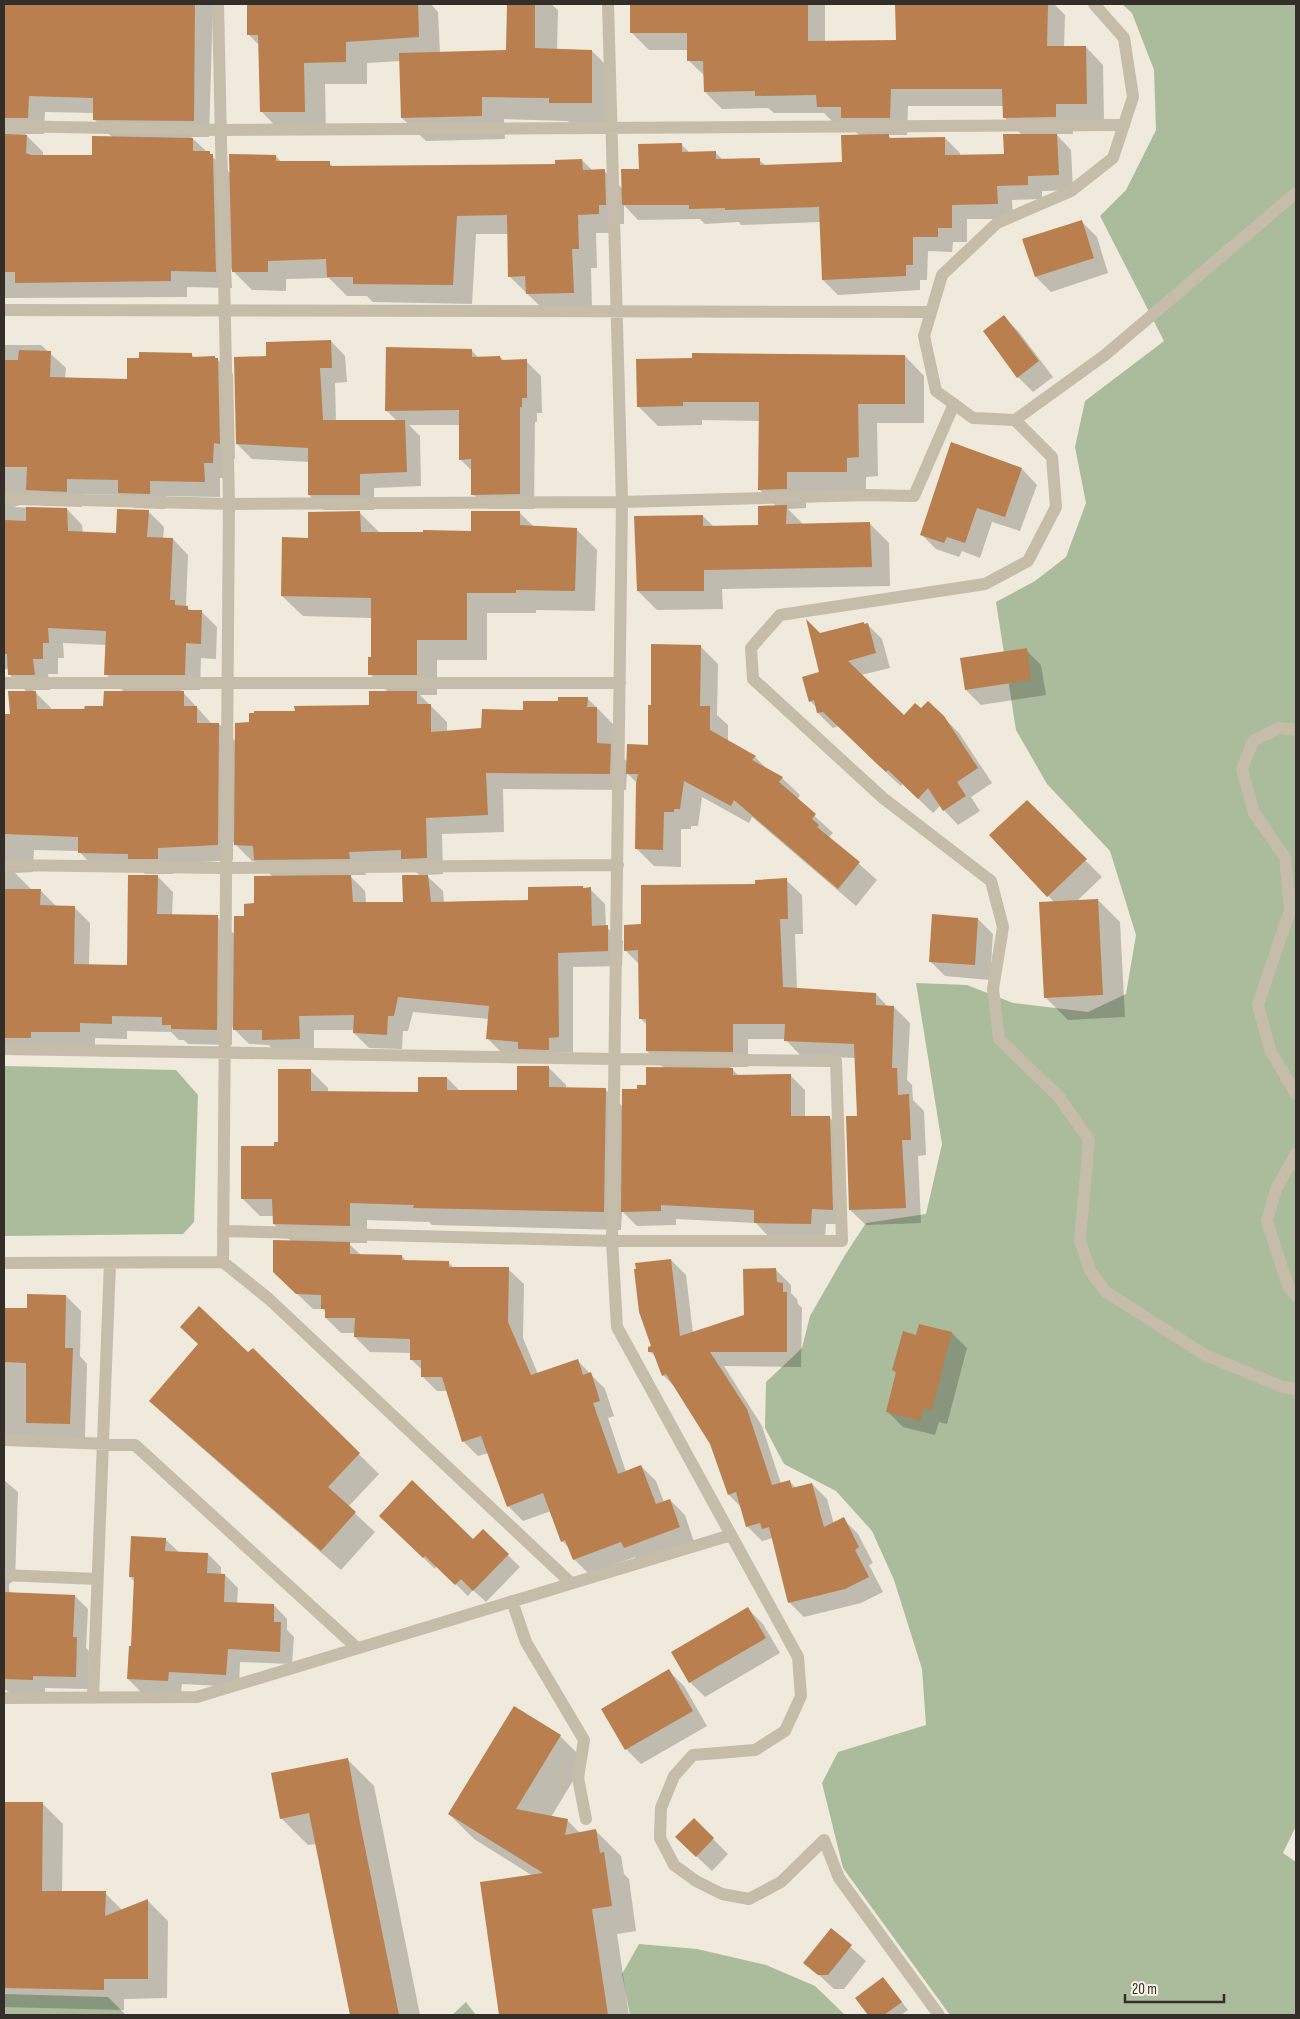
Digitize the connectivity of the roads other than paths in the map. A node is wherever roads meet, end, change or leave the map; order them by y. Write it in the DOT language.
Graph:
graph roads {
  1 [pos="218,4"];
  2 [pos="608,4"];
  3 [pos="1094,4"];
  4 [pos="1124,124"];
  5 [pos="4,126"];
  6 [pos="611,128"];
  7 [pos="222,130"];
  8 [pos="1296,193"];
  9 [pos="4,310"];
  10 [pos="226,310"];
  11 [pos="616,310"];
  12 [pos="930,312"];
  13 [pos="954,404"];
  14 [pos="1015,420"];
  15 [pos="4,498"];
  16 [pos="622,502"];
  17 [pos="229,504"];
  18 [pos="4,683"];
  19 [pos="620,683"];
  20 [pos="226,684"];
  21 [pos="1296,730"];
  22 [pos="4,865"];
  23 [pos="618,865"];
  24 [pos="225,868"];
  25 [pos="4,1049"];
  26 [pos="224,1052"];
  27 [pos="615,1060"];
  28 [pos="1296,1094"];
  29 [pos="1296,1154"];
  30 [pos="223,1231"];
  31 [pos="612,1241"];
  32 [pos="223,1262"];
  33 [pos="4,1263"];
  34 [pos="110,1263"];
  35 [pos="1296,1296"];
  36 [pos="1296,1389"];
  37 [pos="4,1440"];
  38 [pos="103,1442"];
  39 [pos="731,1535"];
  40 [pos="4,1575"];
  41 [pos="97,1579"];
  42 [pos="571,1583"];
  43 [pos="512,1601"];
  44 [pos="357,1648"];
  45 [pos="4,1698"];
  46 [pos="93,1698"];
  47 [pos="586,1819"];
  48 [pos="940,2015"];
  1 -- 7 [label="street"];
  2 -- 6 [label="street"];
  3 -- 4 [label="street"];
  4 -- 6 [label="street"];
  4 -- 12 [label="street"];
  5 -- 7 [label="street"];
  6 -- 7 [label="street"];
  6 -- 11 [label="street"];
  7 -- 10 [label="street"];
  8 -- 14 [label="street"];
  9 -- 10 [label="street"];
  10 -- 11 [label="street"];
  10 -- 17 [label="street"];
  11 -- 12 [label="street"];
  11 -- 16 [label="street"];
  12 -- 13 [label="street"];
  13 -- 14 [label="street"];
  13 -- 16 [label="street"];
  14 -- 36 [label="street"];
  15 -- 17 [label="street"];
  16 -- 17 [label="street"];
  16 -- 19 [label="street"];
  17 -- 20 [label="street"];
  18 -- 20 [label="street"];
  19 -- 20 [label="street"];
  19 -- 23 [label="street"];
  20 -- 24 [label="street"];
  21 -- 28 [label="street"];
  22 -- 24 [label="street"];
  23 -- 24 [label="street"];
  23 -- 27 [label="street"];
  24 -- 26 [label="street"];
  25 -- 26 [label="street"];
  26 -- 27 [label="street"];
  26 -- 30 [label="street"];
  27 -- 31 [label="street"];
  27 -- 31 [label="street"];
  29 -- 35 [label="street"];
  30 -- 31 [label="street"];
  30 -- 32 [label="street"];
  31 -- 39 [label="street"];
  32 -- 34 [label="street"];
  32 -- 42 [label="street"];
  33 -- 34 [label="street"];
  34 -- 38 [label="street"];
  37 -- 38 [label="street"];
  38 -- 41 [label="street"];
  38 -- 44 [label="street"];
  39 -- 42 [label="street"];
  39 -- 48 [label="street"];
  40 -- 41 [label="street"];
  41 -- 46 [label="street"];
  42 -- 43 [label="street"];
  43 -- 44 [label="street"];
  43 -- 47 [label="street"];
  44 -- 46 [label="street"];
  45 -- 46 [label="street"];
}
